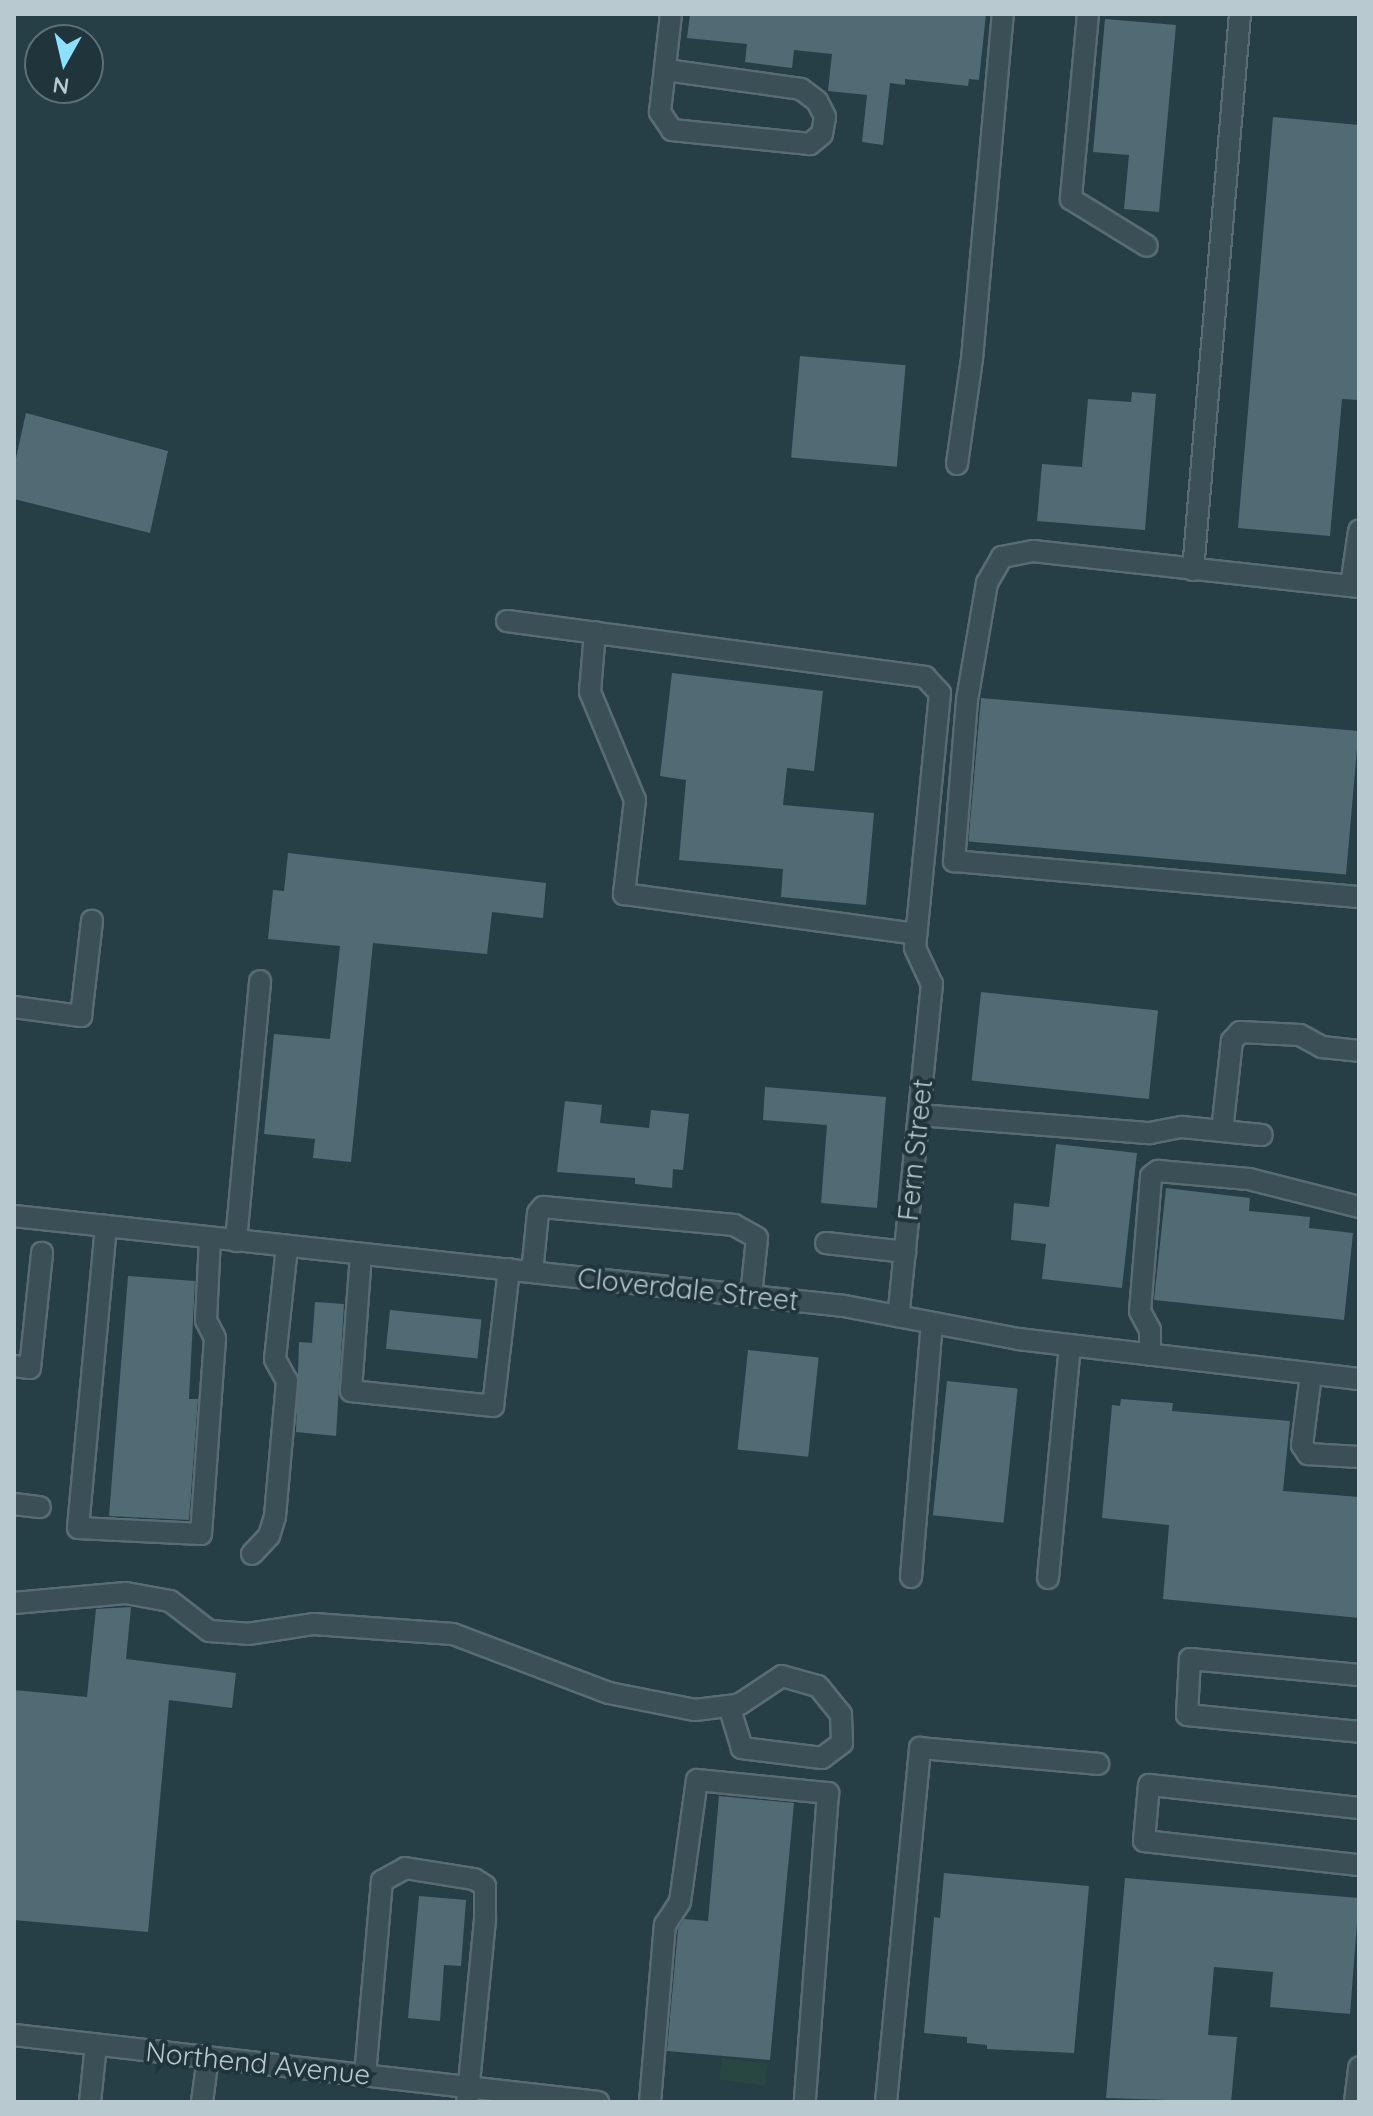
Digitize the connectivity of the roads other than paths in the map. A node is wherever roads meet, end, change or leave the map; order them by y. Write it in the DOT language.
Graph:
graph roads {
  1 [pos="671,14"];
  2 [pos="1003,14"];
  3 [pos="1088,14"];
  4 [pos="1240,14"];
  5 [pos="666,70"];
  6 [pos="1147,246"];
  7 [pos="957,464"];
  8 [pos="1359,531"];
  9 [pos="1193,570"];
  10 [pos="1355,587"];
  11 [pos="507,621"];
  12 [pos="595,632"];
  13 [pos="1359,897"];
  14 [pos="92,921"];
  15 [pos="916,934"];
  16 [pos="260,981"];
  17 [pos="14,1007"];
  18 [pos="1359,1051"];
  19 [pos="919,1115"];
  20 [pos="1222,1131"];
  21 [pos="1262,1135"];
  22 [pos="1359,1207"];
  23 [pos="14,1216"];
  24 [pos="106,1226"];
  25 [pos="210,1238"];
  26 [pos="236,1241"];
  27 [pos="826,1243"];
  28 [pos="287,1247"];
  29 [pos="905,1252"];
  30 [pos="42,1253"];
  31 [pos="361,1254"];
  32 [pos="509,1269"];
  33 [pos="532,1272"];
  34 [pos="751,1296"];
  35 [pos="898,1316"];
  36 [pos="932,1323"];
  37 [pos="1070,1345"];
  38 [pos="1150,1355"];
  39 [pos="14,1366"];
  40 [pos="1311,1374"];
  41 [pos="1359,1379"];
  42 [pos="1359,1457"];
  43 [pos="14,1504"];
  44 [pos="40,1507"];
  45 [pos="252,1554"];
  46 [pos="911,1577"];
  47 [pos="1048,1578"];
  48 [pos="14,1603"];
  49 [pos="1359,1675"];
  50 [pos="729,1706"];
  51 [pos="1359,1732"];
  52 [pos="1098,1764"];
  53 [pos="1359,1808"];
  54 [pos="1359,1865"];
  55 [pos="14,2035"];
  56 [pos="96,2045"];
  57 [pos="208,2057"];
  58 [pos="1359,2067"];
  59 [pos="365,2075"];
  60 [pos="467,2095"];
  61 [pos="90,2102"];
  62 [pos="202,2102"];
  63 [pos="598,2102"];
  64 [pos="650,2102"];
  65 [pos="805,2102"];
  66 [pos="886,2102"];
  67 [pos="1355,2102"];
  1 -- 5 [label="street"];
  2 -- 7 [label="street"];
  3 -- 6 [label="street"];
  4 -- 9 [label="street"];
  5 -- 5 [label="street"];
  8 -- 10 [label="street"];
  9 -- 10 [label="street"];
  9 -- 13 [label="street"];
  11 -- 12 [label="street"];
  12 -- 15 [label="street"];
  12 -- 15 [label="street"];
  14 -- 17 [label="street"];
  15 -- 19 [label="street, Fern Street"];
  16 -- 26 [label="street"];
  18 -- 20 [label="street"];
  19 -- 20 [label="street"];
  19 -- 29 [label="street, Fern Street"];
  20 -- 21 [label="street"];
  22 -- 38 [label="street"];
  23 -- 24 [label="street, Cloverdale Street"];
  24 -- 25 [label="street, Cloverdale Street"];
  24 -- 25 [label="street"];
  25 -- 26 [label="street, Cloverdale Street"];
  26 -- 28 [label="street, Cloverdale Street"];
  27 -- 29 [label="street"];
  28 -- 31 [label="street, Cloverdale Street"];
  28 -- 45 [label="street"];
  29 -- 35 [label="street, Fern Street"];
  30 -- 39 [label="street"];
  31 -- 32 [label="street, Cloverdale Street"];
  31 -- 32 [label="street"];
  32 -- 33 [label="street, Cloverdale Street"];
  33 -- 34 [label="street, Cloverdale Street"];
  33 -- 34 [label="street"];
  34 -- 35 [label="street, Cloverdale Street"];
  35 -- 36 [label="street, Cloverdale Street"];
  36 -- 37 [label="street, Cloverdale Street"];
  36 -- 46 [label="street"];
  37 -- 38 [label="street, Cloverdale Street"];
  37 -- 47 [label="street"];
  38 -- 40 [label="street, Cloverdale Street"];
  40 -- 41 [label="street, Cloverdale Street"];
  40 -- 42 [label="street"];
  43 -- 44 [label="street"];
  48 -- 50 [label="street"];
  49 -- 51 [label="street"];
  50 -- 50 [label="street"];
  52 -- 66 [label="street"];
  53 -- 54 [label="street"];
  55 -- 56 [label="street, Northend Avenue"];
  56 -- 57 [label="street, Northend Avenue"];
  56 -- 61 [label="street"];
  57 -- 59 [label="street, Northend Avenue"];
  57 -- 62 [label="street"];
  58 -- 67 [label="street"];
  59 -- 60 [label="street, Northend Avenue"];
  59 -- 60 [label="street"];
  60 -- 63 [label="street, Northend Avenue"];
  64 -- 65 [label="street"];
}
